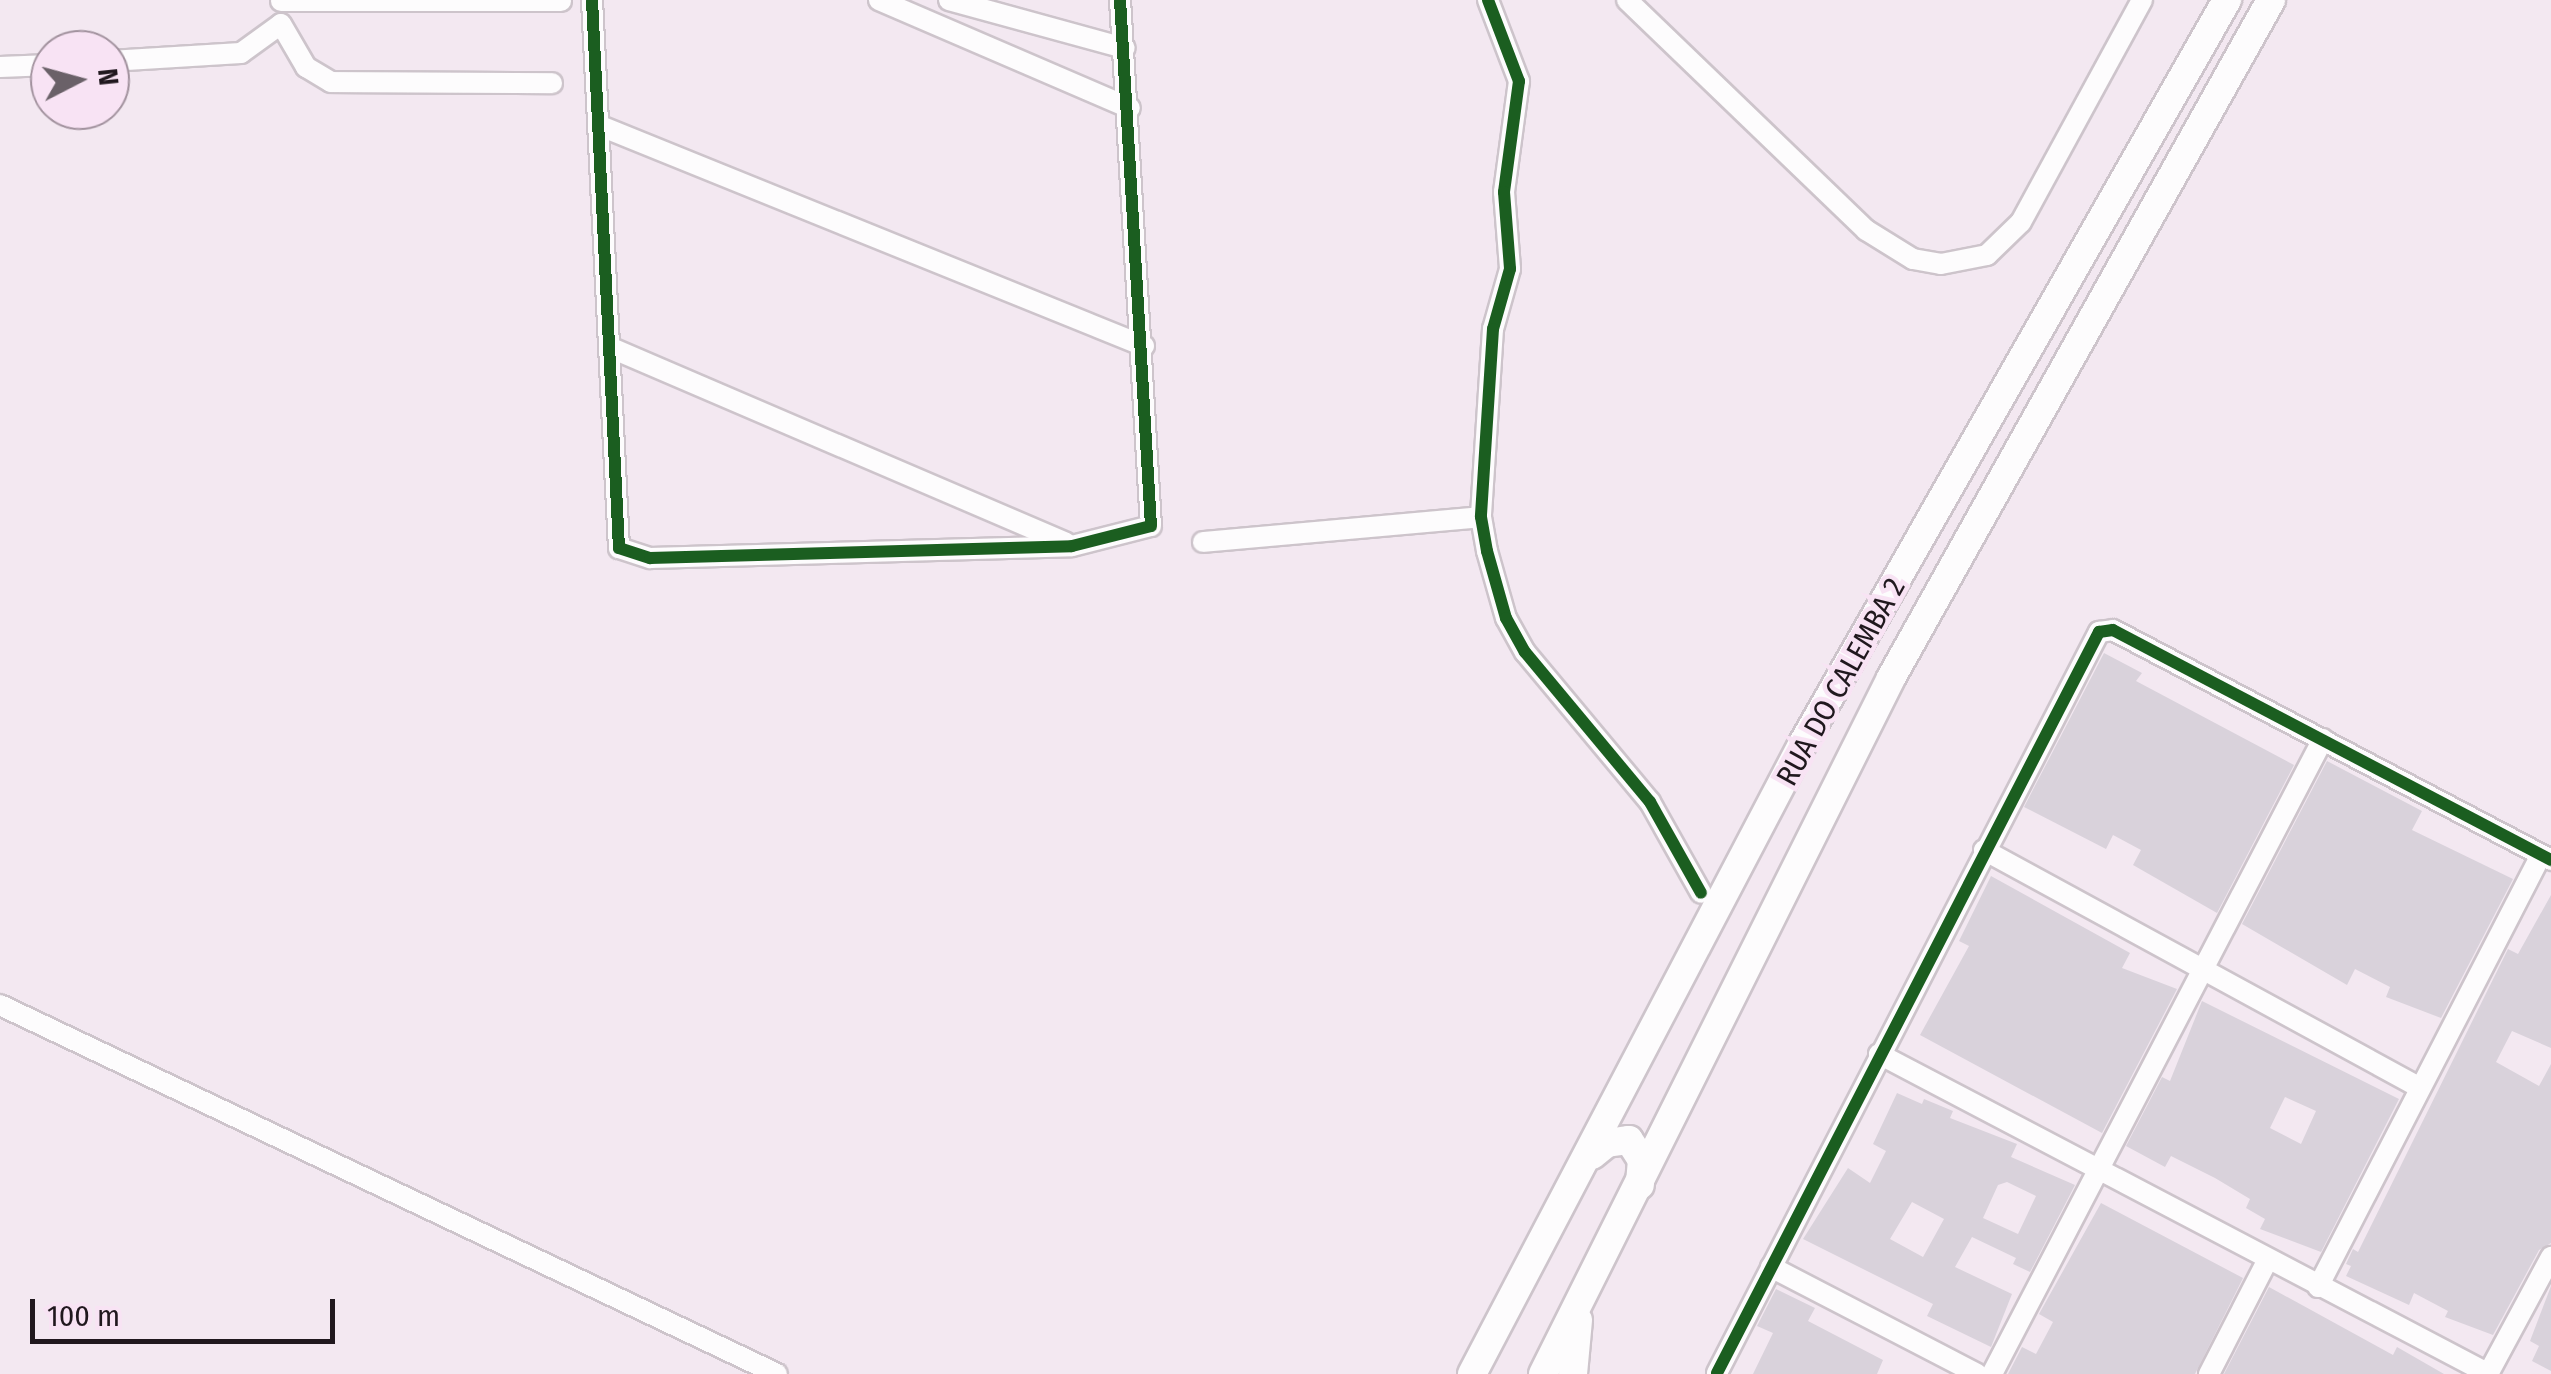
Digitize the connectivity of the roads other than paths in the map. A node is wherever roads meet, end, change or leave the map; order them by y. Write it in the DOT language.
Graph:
graph roads {
  1 [pos="561,0"];
  2 [pos="592,0"];
  3 [pos="879,0"];
  4 [pos="948,0"];
  5 [pos="1120,0"];
  6 [pos="1488,0"];
  7 [pos="1627,0"];
  8 [pos="2142,0"];
  9 [pos="2227,0"];
  10 [pos="2271,0"];
  11 [pos="281,1"];
  12 [pos="282,24"];
  13 [pos="1125,48"];
  14 [pos="130,60"];
  15 [pos="30,66"];
  16 [pos="0,68"];
  17 [pos="552,83"];
  18 [pos="1130,108"];
  19 [pos="598,125"];
  20 [pos="1144,346"];
  21 [pos="608,347"];
  22 [pos="1481,517"];
  23 [pos="1202,542"];
  24 [pos="1072,546"];
  25 [pos="2323,740"];
  26 [pos="1984,850"];
  27 [pos="2546,858"];
  28 [pos="1701,893"];
  29 [pos="2200,966"];
  30 [pos="0,1005"];
  31 [pos="1879,1054"];
  32 [pos="2419,1086"];
  33 [pos="1588,1158"];
  34 [pos="2098,1171"];
  35 [pos="1640,1186"];
  36 [pos="2551,1257"];
  37 [pos="2267,1261"];
  38 [pos="1770,1267"];
  39 [pos="1588,1285"];
  40 [pos="2318,1286"];
  41 [pos="1716,1373"];
  42 [pos="777,1374"];
  43 [pos="1472,1374"];
  44 [pos="1543,1374"];
  45 [pos="1573,1374"];
  46 [pos="1977,1374"];
  47 [pos="1992,1374"];
  48 [pos="2209,1374"];
  49 [pos="2488,1374"];
  1 -- 11 [label="street"];
  2 -- 19 [label="street"];
  3 -- 18 [label="street"];
  4 -- 13 [label="street"];
  5 -- 13 [label="street"];
  6 -- 22 [label="street"];
  7 -- 8 [label="street"];
  9 -- 33 [label="main road, RUA DO CALEMBA 2"];
  10 -- 35 [label="main road, RUA DO CALEMBA 2"];
  11 -- 12 [label="street"];
  12 -- 14 [label="street"];
  12 -- 17 [label="street"];
  13 -- 18 [label="street"];
  15 -- 16 [label="street"];
  18 -- 20 [label="street"];
  19 -- 20 [label="street"];
  19 -- 21 [label="street"];
  20 -- 24 [label="street"];
  21 -- 24 [label="street"];
  21 -- 24 [label="street"];
  22 -- 23 [label="street"];
  22 -- 28 [label="street"];
  25 -- 26 [label="street"];
  25 -- 27 [label="street"];
  25 -- 29 [label="street"];
  26 -- 29 [label="street"];
  26 -- 31 [label="street"];
  27 -- 32 [label="street"];
  29 -- 32 [label="street"];
  29 -- 34 [label="street"];
  30 -- 42 [label="street"];
  31 -- 34 [label="street"];
  31 -- 38 [label="street"];
  32 -- 40 [label="street"];
  33 -- 35 [label="main road"];
  33 -- 43 [label="main road, RUA DO CALEMBA 2"];
  34 -- 37 [label="street"];
  34 -- 47 [label="street"];
  35 -- 39 [label="main road, RUA DO CALEMBA 2"];
  36 -- 49 [label="street"];
  37 -- 40 [label="street"];
  37 -- 48 [label="street"];
  38 -- 41 [label="street"];
  38 -- 46 [label="street"];
  39 -- 44 [label="main road, RUA DO CALEMBA 2"];
  39 -- 45 [label="main road"];
  40 -- 49 [label="street"];
}
